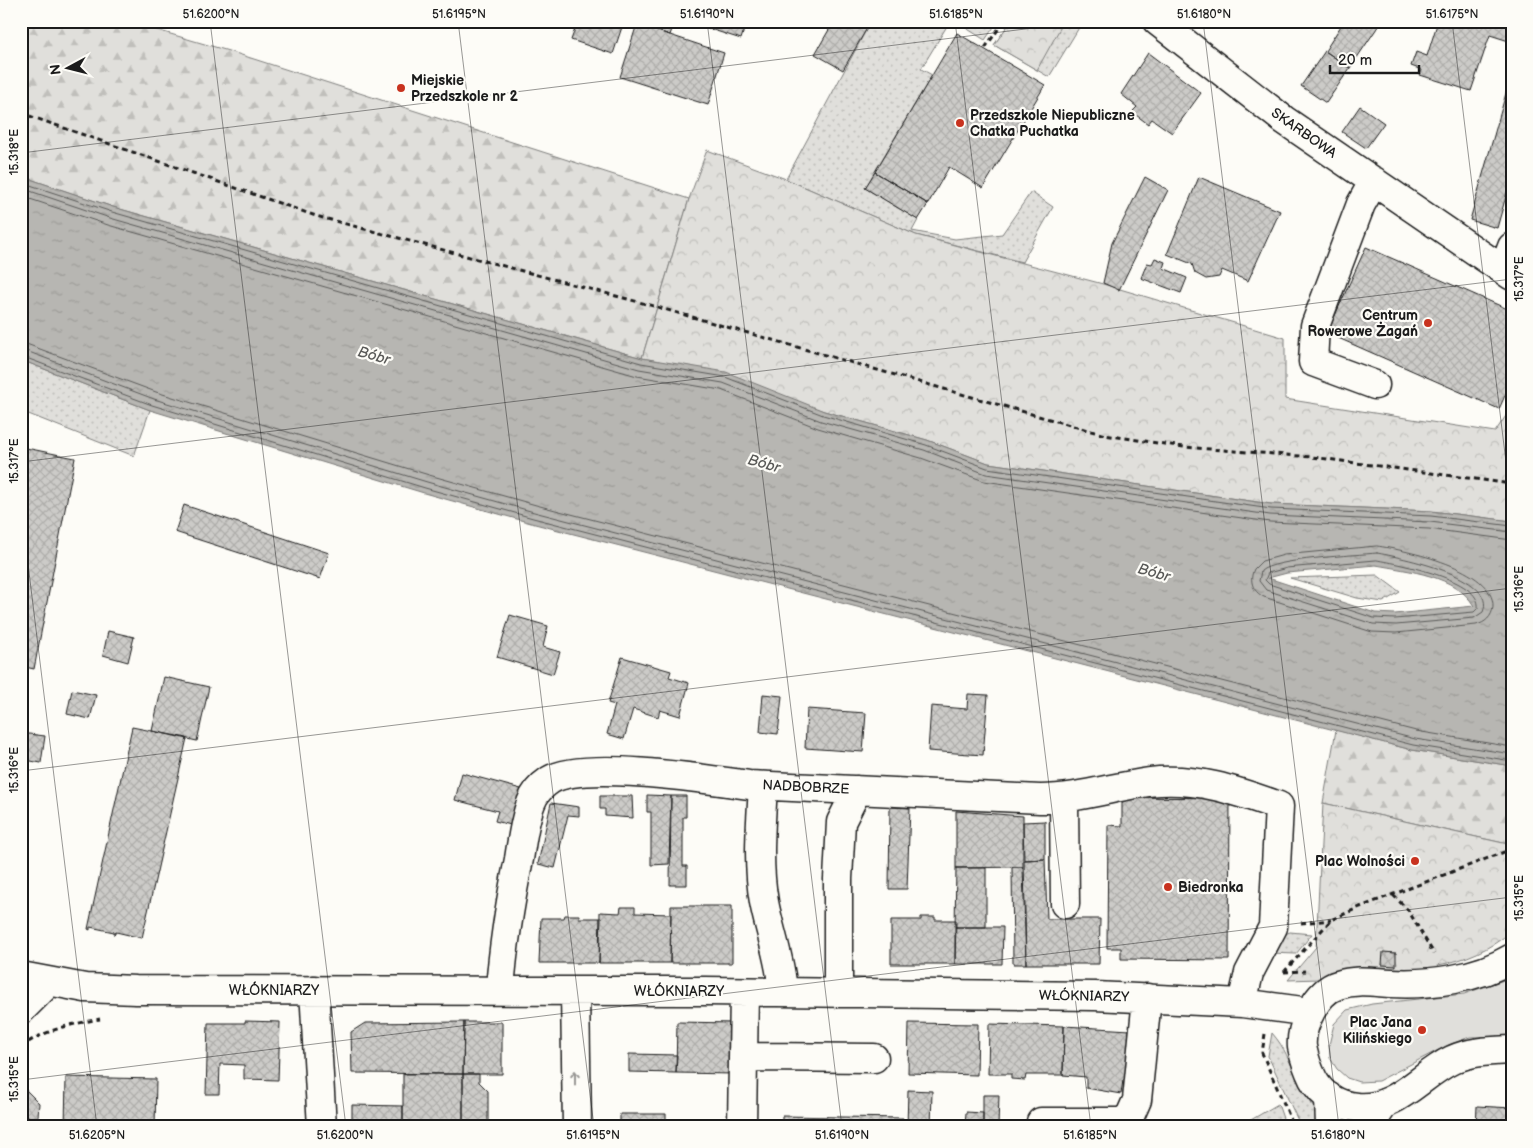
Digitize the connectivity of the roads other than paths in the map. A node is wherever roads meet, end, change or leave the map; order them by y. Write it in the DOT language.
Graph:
graph roads {
  1 [pos="1157,21"];
  2 [pos="1374,181"];
  3 [pos="1511,261"];
  4 [pos="1375,386"];
  5 [pos="763,786"];
  6 [pos="857,790"];
  7 [pos="1064,799"];
  8 [pos="1065,904"];
  9 [pos="1512,958"];
  10 [pos="21,976"];
  11 [pos="48,983"];
  12 [pos="314,990"];
  13 [pos="500,990"];
  14 [pos="575,991"];
  15 [pos="744,992"];
  16 [pos="783,992"];
  17 [pos="838,993"];
  18 [pos="1147,998"];
  19 [pos="1242,1003"];
  20 [pos="21,1010"];
  21 [pos="1310,1012"];
  22 [pos="1512,1050"];
  23 [pos="743,1057"];
  24 [pos="874,1058"];
  25 [pos="1329,1098"];
  26 [pos="1385,1103"];
  27 [pos="1041,1122"];
  28 [pos="322,1127"];
  29 [pos="577,1127"];
  30 [pos="742,1127"];
  31 [pos="1330,1127"];
  32 [pos="1369,1127"];
  1 -- 2 [label="street, SKARBOWA"];
  2 -- 3 [label="street, SKARBOWA"];
  2 -- 4 [label="street"];
  5 -- 6 [label="street, NADBOBRZE"];
  5 -- 13 [label="street, NADBOBRZE"];
  5 -- 16 [label="street"];
  6 -- 7 [label="street, NADBOBRZE"];
  6 -- 17 [label="street"];
  7 -- 8 [label="street"];
  7 -- 19 [label="street, NADBOBRZE"];
  9 -- 21 [label="street"];
  10 -- 11 [label="street, WŁÓKNIARZY"];
  11 -- 12 [label="street, WŁÓKNIARZY"];
  11 -- 20 [label="street"];
  12 -- 13 [label="street, WŁÓKNIARZY"];
  12 -- 28 [label="street"];
  13 -- 14 [label="street, WŁÓKNIARZY"];
  14 -- 15 [label="street, WŁÓKNIARZY"];
  29 -- 14 [label="street, one-way"];
  15 -- 16 [label="street, WŁÓKNIARZY"];
  15 -- 23 [label="street"];
  16 -- 17 [label="street, WŁÓKNIARZY"];
  17 -- 18 [label="street, WŁÓKNIARZY"];
  18 -- 19 [label="street, WŁÓKNIARZY"];
  18 -- 27 [label="street"];
  19 -- 21 [label="street, WŁÓKNIARZY"];
  21 -- 25 [label="street"];
  22 -- 26 [label="street"];
  23 -- 24 [label="street"];
  23 -- 30 [label="street"];
  25 -- 26 [label="street"];
  25 -- 31 [label="street"];
  26 -- 32 [label="street"];
}
